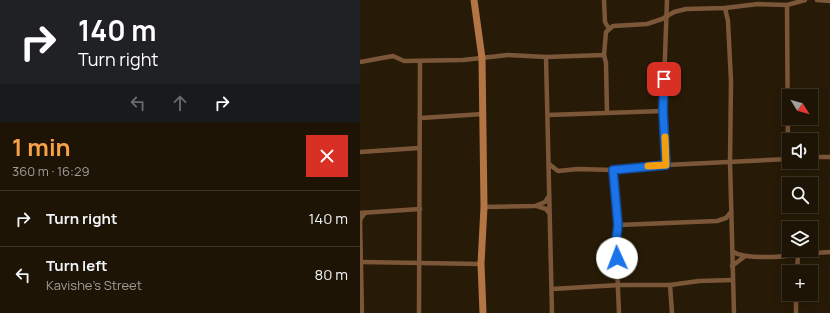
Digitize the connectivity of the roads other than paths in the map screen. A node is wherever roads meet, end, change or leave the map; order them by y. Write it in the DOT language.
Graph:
graph roads {
  1 [pos="474,0"];
  2 [pos="480,0"];
  3 [pos="604,0"];
  4 [pos="667,0"];
  5 [pos="805,0"];
  6 [pos="817,0"];
  7 [pos="830,1"];
  8 [pos="787,5"];
  9 [pos="667,7"];
  10 [pos="725,8"];
  11 [pos="674,12"];
  12 [pos="666,16"];
  13 [pos="608,29"];
  14 [pos="604,55"];
  15 [pos="546,57"];
  16 [pos="482,58"];
  17 [pos="420,61"];
  18 [pos="360,62"];
  19 [pos="663,111"];
  20 [pos="607,113"];
  21 [pos="483,114"];
  22 [pos="548,115"];
  23 [pos="421,118"];
  24 [pos="789,133"];
  25 [pos="419,148"];
  26 [pos="360,152"];
  27 [pos="830,157"];
  28 [pos="818,158"];
  29 [pos="782,159"];
  30 [pos="730,162"];
  31 [pos="549,164"];
  32 [pos="666,165"];
  33 [pos="613,170"];
  34 [pos="558,171"];
  35 [pos="549,180"];
  36 [pos="550,196"];
  37 [pos="535,206"];
  38 [pos="484,208"];
  39 [pos="420,209"];
  40 [pos="731,212"];
  41 [pos="362,213"];
  42 [pos="550,214"];
  43 [pos="723,220"];
  44 [pos="360,222"];
  45 [pos="618,225"];
  46 [pos="731,227"];
  47 [pos="733,252"];
  48 [pos="830,252"];
  49 [pos="818,253"];
  50 [pos="782,256"];
  51 [pos="744,257"];
  52 [pos="361,262"];
  53 [pos="420,263"];
  54 [pos="481,264"];
  55 [pos="732,266"];
  56 [pos="732,280"];
  57 [pos="619,285"];
  58 [pos="670,285"];
  59 [pos="552,289"];
  60 [pos="361,296"];
  61 [pos="796,301"];
  62 [pos="362,313"];
  63 [pos="419,313"];
  64 [pos="483,313"];
  65 [pos="552,313"];
  66 [pos="619,313"];
  67 [pos="672,313"];
  68 [pos="734,313"];
  69 [pos="796,313"];
  1 -- 2 [label="street"];
  1 -- 16 [label="street"];
  3 -- 13 [label="street"];
  4 -- 9 [label="street"];
  5 -- 8 [label="street"];
  6 -- 7 [label="street"];
  8 -- 10 [label="street"];
  8 -- 24 [label="street"];
  9 -- 11 [label="street"];
  9 -- 12 [label="street"];
  10 -- 11 [label="street"];
  10 -- 30 [label="street"];
  11 -- 12 [label="street"];
  12 -- 13 [label="street"];
  12 -- 19 [label="street"];
  13 -- 14 [label="street"];
  14 -- 15 [label="street"];
  14 -- 20 [label="street"];
  15 -- 16 [label="street"];
  15 -- 22 [label="street"];
  16 -- 17 [label="street"];
  16 -- 21 [label="street"];
  17 -- 18 [label="street"];
  17 -- 23 [label="street"];
  19 -- 20 [label="street"];
  19 -- 32 [label="street"];
  20 -- 22 [label="street"];
  21 -- 23 [label="street"];
  21 -- 38 [label="street"];
  22 -- 31 [label="street"];
  23 -- 25 [label="street"];
  25 -- 26 [label="street"];
  25 -- 39 [label="street"];
  27 -- 28 [label="street"];
  29 -- 30 [label="street"];
  30 -- 32 [label="street"];
  30 -- 40 [label="street"];
  31 -- 34 [label="street"];
  31 -- 35 [label="street"];
  32 -- 33 [label="street"];
  33 -- 34 [label="street"];
  33 -- 45 [label="street"];
  34 -- 35 [label="street"];
  35 -- 36 [label="street"];
  36 -- 37 [label="street"];
  36 -- 42 [label="street"];
  37 -- 38 [label="street"];
  37 -- 42 [label="street"];
  38 -- 54 [label="street"];
  39 -- 41 [label="street"];
  39 -- 53 [label="street"];
  40 -- 43 [label="street"];
  40 -- 46 [label="street"];
  41 -- 44 [label="street"];
  42 -- 59 [label="street"];
  43 -- 45 [label="street"];
  43 -- 46 [label="street"];
  44 -- 52 [label="street"];
  45 -- 57 [label="street"];
  46 -- 47 [label="street"];
  47 -- 51 [label="street"];
  47 -- 55 [label="street"];
  48 -- 49 [label="street"];
  50 -- 51 [label="street"];
  51 -- 55 [label="street"];
  52 -- 53 [label="street"];
  52 -- 60 [label="street"];
  53 -- 54 [label="street"];
  53 -- 63 [label="street"];
  54 -- 64 [label="street"];
  55 -- 56 [label="street"];
  56 -- 58 [label="street"];
  56 -- 68 [label="street"];
  57 -- 58 [label="street"];
  57 -- 59 [label="street"];
  57 -- 66 [label="street"];
  58 -- 67 [label="street"];
  59 -- 65 [label="street"];
  60 -- 62 [label="street"];
  61 -- 69 [label="street"];
}
